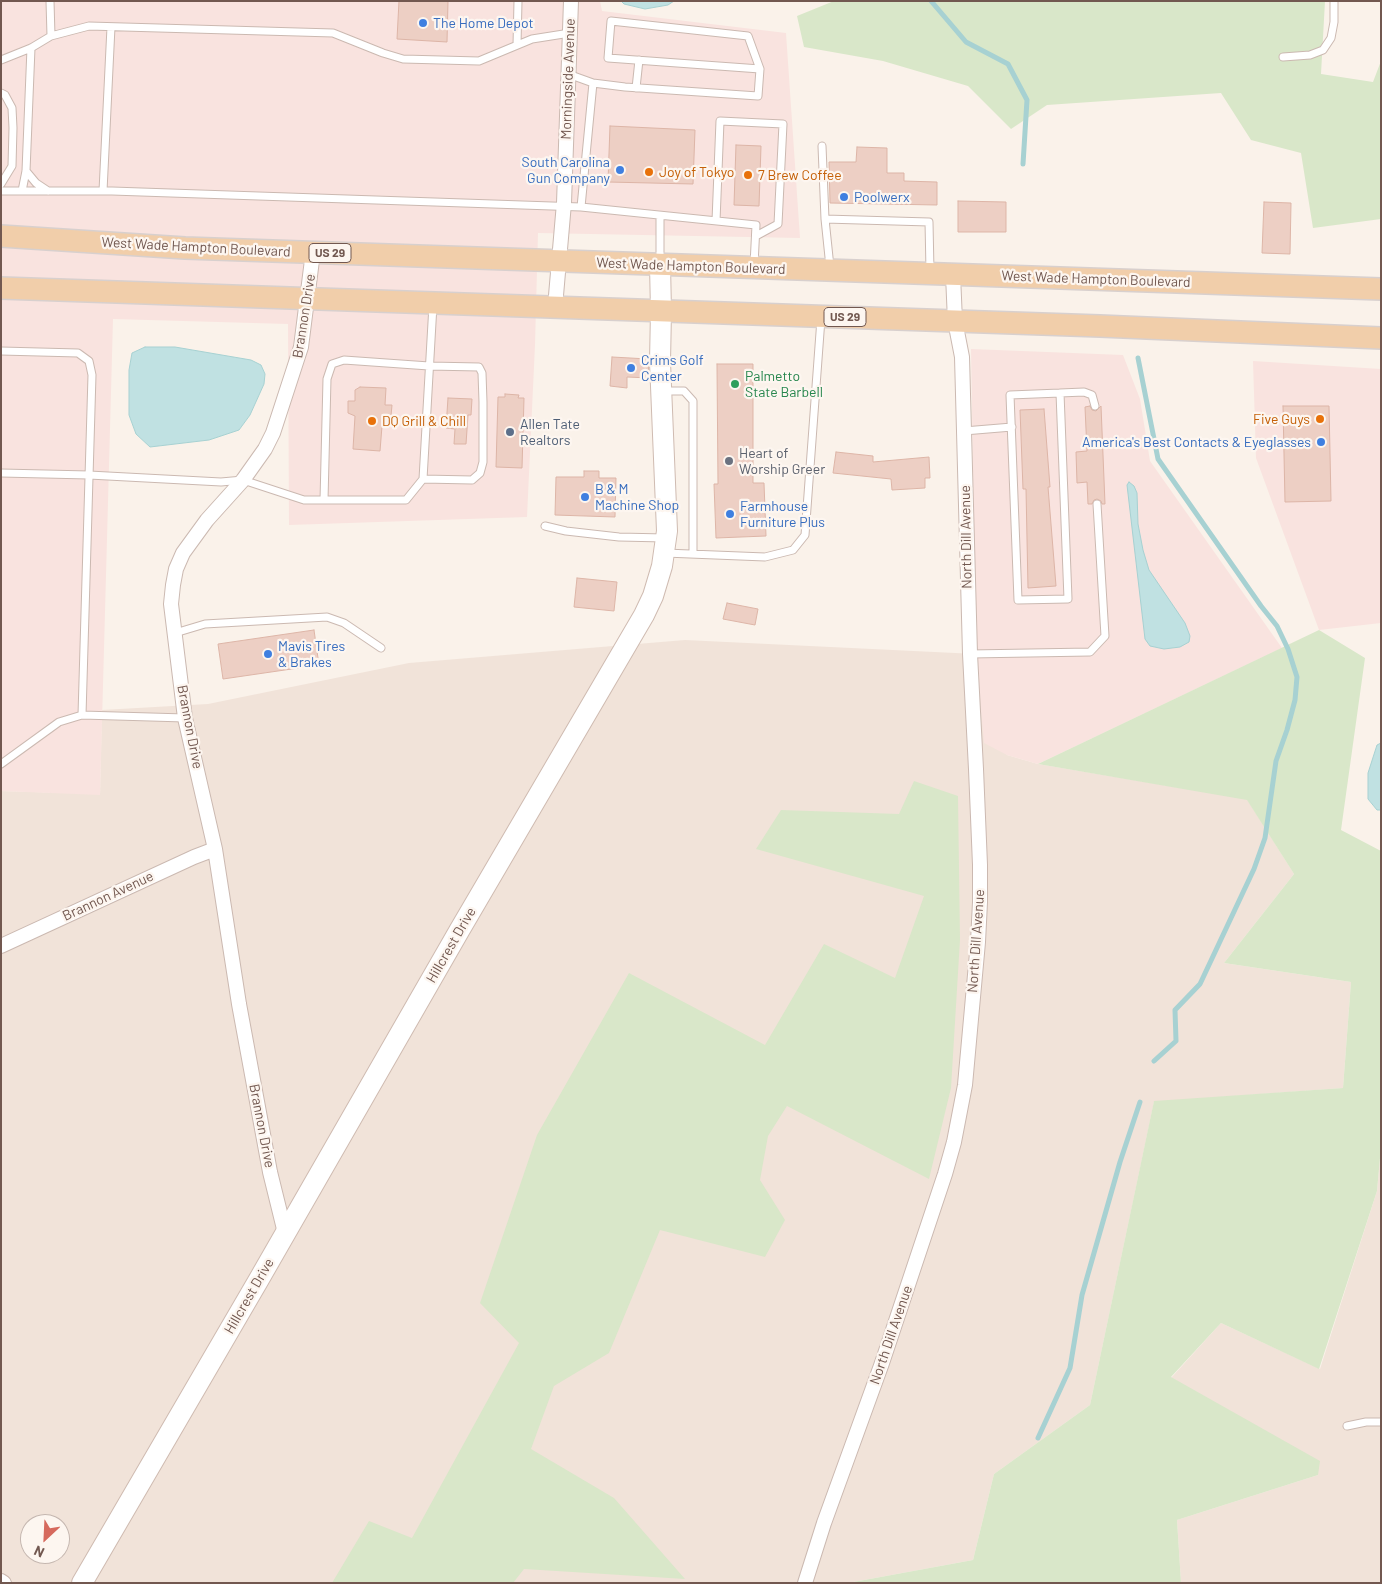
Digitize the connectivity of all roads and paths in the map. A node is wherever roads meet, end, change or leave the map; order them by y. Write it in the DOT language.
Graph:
graph roads {
  1 [pos="50,1"];
  2 [pos="518,1"];
  3 [pos="571,1"];
  4 [pos="1334,1"];
  5 [pos="111,27"];
  6 [pos="570,33"];
  7 [pos="51,36"];
  8 [pos="518,46"];
  9 [pos="31,48"];
  10 [pos="1283,57"];
  11 [pos="1,60"];
  12 [pos="639,60"];
  13 [pos="760,69"];
  14 [pos="568,74"];
  15 [pos="593,83"];
  16 [pos="636,88"];
  17 [pos="1,93"];
  18 [pos="822,146"];
  19 [pos="26,171"];
  20 [pos="1,184"];
  21 [pos="1,191"];
  22 [pos="22,191"];
  23 [pos="48,191"];
  24 [pos="103,191"];
  25 [pos="563,206"];
  26 [pos="581,207"];
  27 [pos="660,216"];
  28 [pos="825,219"];
  29 [pos="716,221"];
  30 [pos="1,236"];
  31 [pos="756,236"];
  32 [pos="313,252"];
  33 [pos="558,261"];
  34 [pos="660,265"];
  35 [pos="754,268"];
  36 [pos="830,270"];
  37 [pos="930,274"];
  38 [pos="953,275"];
  39 [pos="1,288"];
  40 [pos="1381,289"];
  41 [pos="308,298"];
  42 [pos="433,302"];
  43 [pos="554,307"];
  44 [pos="662,311"];
  45 [pos="821,316"];
  46 [pos="955,321"];
  47 [pos="1381,338"];
  48 [pos="1,351"];
  49 [pos="429,366"];
  50 [pos="661,391"];
  51 [pos="1060,394"];
  52 [pos="1094,406"];
  53 [pos="1012,427"];
  54 [pos="964,431"];
  55 [pos="1,473"];
  56 [pos="89,475"];
  57 [pos="423,479"];
  58 [pos="243,480"];
  59 [pos="324,500"];
  60 [pos="1096,504"];
  61 [pos="545,526"];
  62 [pos="665,546"];
  63 [pos="693,554"];
  64 [pos="175,632"];
  65 [pos="381,648"];
  66 [pos="970,654"];
  67 [pos="82,715"];
  68 [pos="185,718"];
  69 [pos="1,764"];
  70 [pos="215,849"];
  71 [pos="1,946"];
  72 [pos="285,1233"];
  73 [pos="1381,1422"];
  74 [pos="1347,1426"];
  75 [pos="82,1583"];
  76 [pos="805,1583"];
  1 -- 7 [label="lane"];
  2 -- 8 [label="lane"];
  3 -- 6 [label="street, Morningside Avenue"];
  4 -- 10 [label="lane"];
  5 -- 7 [label="lane"];
  5 -- 8 [label="lane"];
  5 -- 24 [label="lane"];
  6 -- 8 [label="lane"];
  6 -- 14 [label="street, Morningside Avenue"];
  7 -- 9 [label="lane"];
  9 -- 11 [label="lane"];
  9 -- 19 [label="lane"];
  12 -- 13 [label="lane"];
  12 -- 13 [label="lane"];
  12 -- 16 [label="lane"];
  13 -- 16 [label="lane"];
  14 -- 15 [label="lane"];
  14 -- 25 [label="street, Morningside Avenue"];
  15 -- 16 [label="lane"];
  15 -- 26 [label="lane"];
  17 -- 20 [label="lane"];
  18 -- 28 [label="lane"];
  19 -- 22 [label="lane"];
  19 -- 23 [label="lane"];
  21 -- 22 [label="lane"];
  22 -- 23 [label="lane"];
  23 -- 24 [label="lane"];
  24 -- 25 [label="lane"];
  25 -- 26 [label="lane"];
  25 -- 33 [label="street, Morningside Avenue"];
  26 -- 27 [label="lane"];
  27 -- 29 [label="lane"];
  27 -- 34 [label="lane"];
  28 -- 36 [label="lane"];
  28 -- 37 [label="lane"];
  29 -- 31 [label="lane"];
  29 -- 31 [label="lane"];
  30 -- 32 [label="main road, West Wade Hampton Boulevard / US 29"];
  31 -- 35 [label="lane"];
  32 -- 33 [label="main road, West Wade Hampton Boulevard / US 29"];
  32 -- 41 [label="street, Brannon Drive"];
  33 -- 34 [label="main road, West Wade Hampton Boulevard / US 29"];
  33 -- 43 [label="street, Morningside Avenue"];
  34 -- 35 [label="main road, West Wade Hampton Boulevard / US 29"];
  34 -- 44 [label="street, Hillcrest Drive"];
  35 -- 36 [label="main road, West Wade Hampton Boulevard / US 29"];
  36 -- 37 [label="main road, West Wade Hampton Boulevard / US 29"];
  37 -- 38 [label="main road, West Wade Hampton Boulevard / US 29"];
  38 -- 40 [label="main road, West Wade Hampton Boulevard / US 29"];
  38 -- 46 [label="street, North Dill Avenue"];
  39 -- 41 [label="main road, US 29"];
  41 -- 42 [label="main road, US 29"];
  41 -- 58 [label="street, Brannon Drive"];
  42 -- 43 [label="main road, US 29"];
  42 -- 49 [label="lane"];
  43 -- 44 [label="main road, US 29"];
  44 -- 45 [label="main road, US 29"];
  44 -- 50 [label="street, Hillcrest Drive"];
  45 -- 46 [label="main road, US 29"];
  45 -- 63 [label="lane"];
  46 -- 47 [label="main road, US 29"];
  46 -- 54 [label="street, North Dill Avenue"];
  48 -- 56 [label="lane"];
  49 -- 57 [label="lane"];
  49 -- 57 [label="lane"];
  49 -- 59 [label="lane"];
  50 -- 62 [label="street, Hillcrest Drive"];
  50 -- 63 [label="lane"];
  51 -- 52 [label="lane"];
  51 -- 53 [label="lane"];
  51 -- 53 [label="lane"];
  53 -- 54 [label="lane"];
  54 -- 66 [label="street, North Dill Avenue"];
  55 -- 56 [label="lane"];
  56 -- 58 [label="lane"];
  56 -- 67 [label="lane"];
  57 -- 59 [label="lane"];
  58 -- 59 [label="lane"];
  58 -- 64 [label="street, Brannon Drive"];
  60 -- 66 [label="lane"];
  61 -- 62 [label="lane"];
  62 -- 63 [label="lane"];
  62 -- 72 [label="street, Hillcrest Drive"];
  64 -- 65 [label="lane"];
  64 -- 68 [label="street, Brannon Drive"];
  66 -- 76 [label="street, North Dill Avenue"];
  67 -- 68 [label="lane"];
  67 -- 69 [label="lane"];
  68 -- 70 [label="street, Brannon Drive"];
  70 -- 71 [label="street, Brannon Avenue"];
  70 -- 72 [label="street, Brannon Drive"];
  72 -- 75 [label="street, Hillcrest Drive"];
  73 -- 74 [label="lane"];
}
